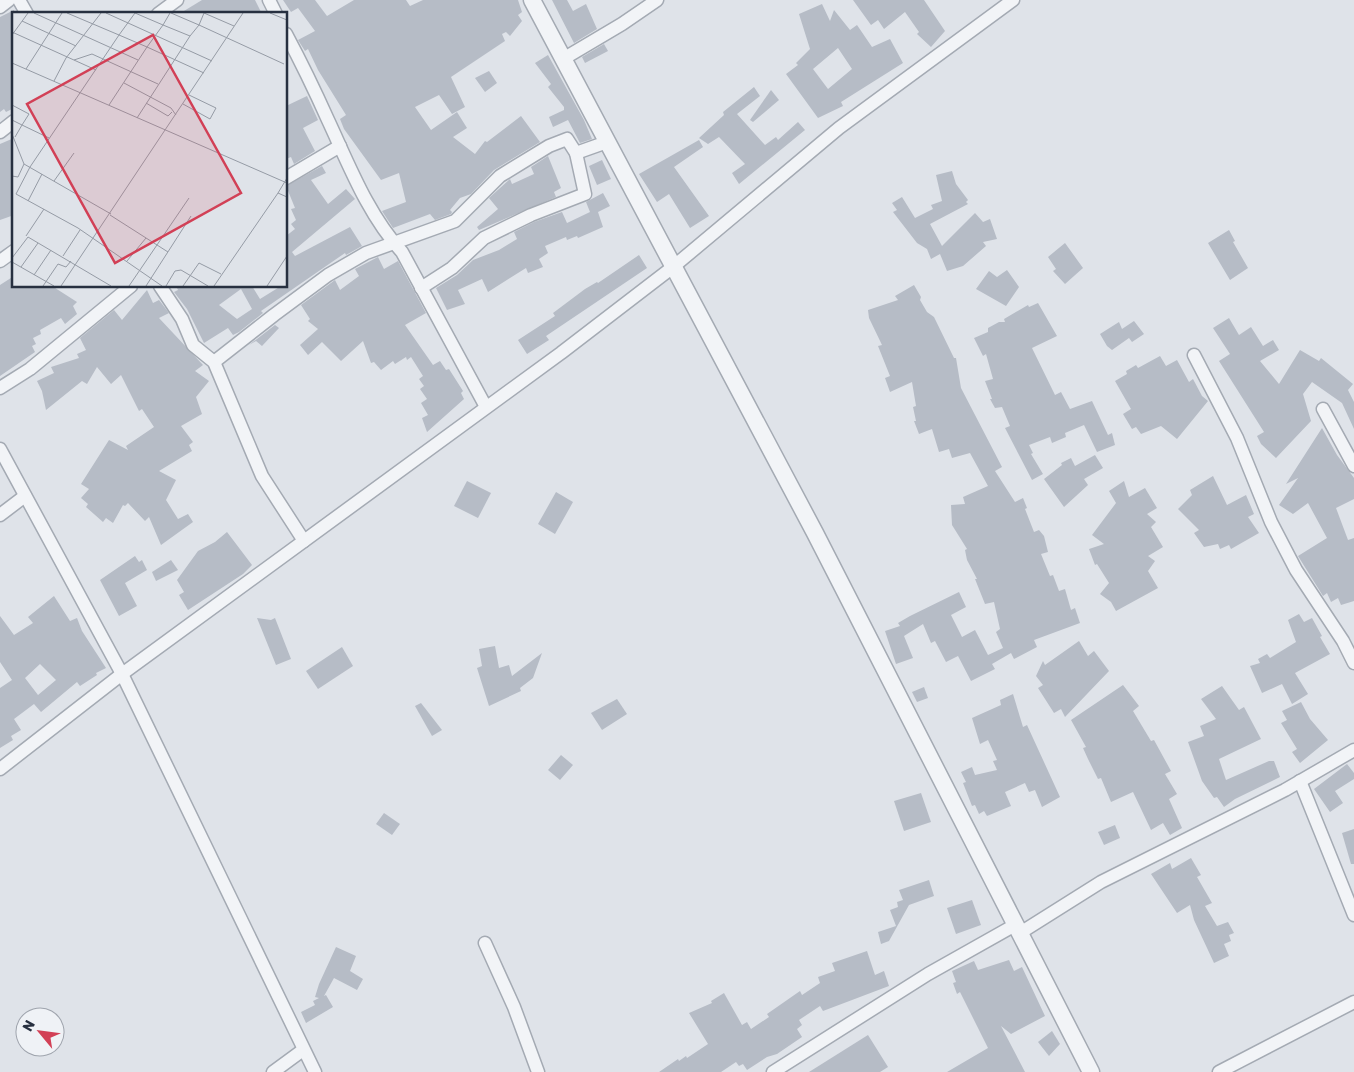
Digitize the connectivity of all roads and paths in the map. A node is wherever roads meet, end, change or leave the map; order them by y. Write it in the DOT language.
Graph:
graph roads {
  1 [pos="9,0"];
  2 [pos="19,0"];
  3 [pos="177,0"];
  4 [pos="269,0"];
  5 [pos="532,0"];
  6 [pos="656,0"];
  7 [pos="1012,0"];
  8 [pos="0,7"];
  9 [pos="26,12"];
  10 [pos="161,12"];
  11 [pos="275,12"];
  12 [pos="288,38"];
  13 [pos="563,59"];
  14 [pos="12,123"];
  15 [pos="0,132"];
  16 [pos="607,142"];
  17 [pos="340,146"];
  18 [pos="576,153"];
  19 [pos="288,177"];
  20 [pos="394,242"];
  21 [pos="12,253"];
  22 [pos="0,261"];
  23 [pos="673,267"];
  24 [pos="129,288"];
  25 [pos="161,288"];
  26 [pos="421,288"];
  27 [pos="1194,355"];
  28 [pos="214,362"];
  29 [pos="0,388"];
  30 [pos="486,407"];
  31 [pos="1323,409"];
  32 [pos="0,449"];
  33 [pos="1354,466"];
  34 [pos="25,496"];
  35 [pos="0,514"];
  36 [pos="304,541"];
  37 [pos="1354,663"];
  38 [pos="122,674"];
  39 [pos="1354,750"];
  40 [pos="0,769"];
  41 [pos="1300,782"];
  42 [pos="1354,915"];
  43 [pos="1017,929"];
  44 [pos="485,944"];
  45 [pos="1354,1002"];
  46 [pos="303,1050"];
  47 [pos="273,1072"];
  48 [pos="316,1072"];
  49 [pos="538,1072"];
  50 [pos="773,1072"];
  51 [pos="1091,1072"];
  52 [pos="1219,1072"];
  1 -- 8 [label="street"];
  2 -- 9 [label="street"];
  3 -- 10 [label="street"];
  4 -- 11 [label="street"];
  5 -- 13 [label="street"];
  6 -- 13 [label="street"];
  7 -- 23 [label="street"];
  12 -- 17 [label="street"];
  13 -- 16 [label="street"];
  14 -- 15 [label="street"];
  16 -- 18 [label="street"];
  16 -- 23 [label="street"];
  17 -- 19 [label="street"];
  17 -- 20 [label="street"];
  18 -- 20 [label="street"];
  18 -- 26 [label="street"];
  20 -- 26 [label="street"];
  20 -- 28 [label="street"];
  21 -- 22 [label="street"];
  23 -- 30 [label="street"];
  23 -- 43 [label="street"];
  24 -- 29 [label="street"];
  25 -- 28 [label="street"];
  26 -- 30 [label="street"];
  27 -- 37 [label="street"];
  28 -- 36 [label="street"];
  30 -- 36 [label="street"];
  31 -- 33 [label="street"];
  32 -- 34 [label="street"];
  34 -- 35 [label="street"];
  34 -- 38 [label="street"];
  36 -- 38 [label="street"];
  38 -- 40 [label="street"];
  38 -- 46 [label="street"];
  39 -- 41 [label="street"];
  41 -- 42 [label="street"];
  41 -- 43 [label="street"];
  43 -- 50 [label="street"];
  43 -- 51 [label="street"];
  44 -- 49 [label="street"];
  45 -- 52 [label="street"];
  46 -- 47 [label="street"];
  46 -- 48 [label="street"];
}
